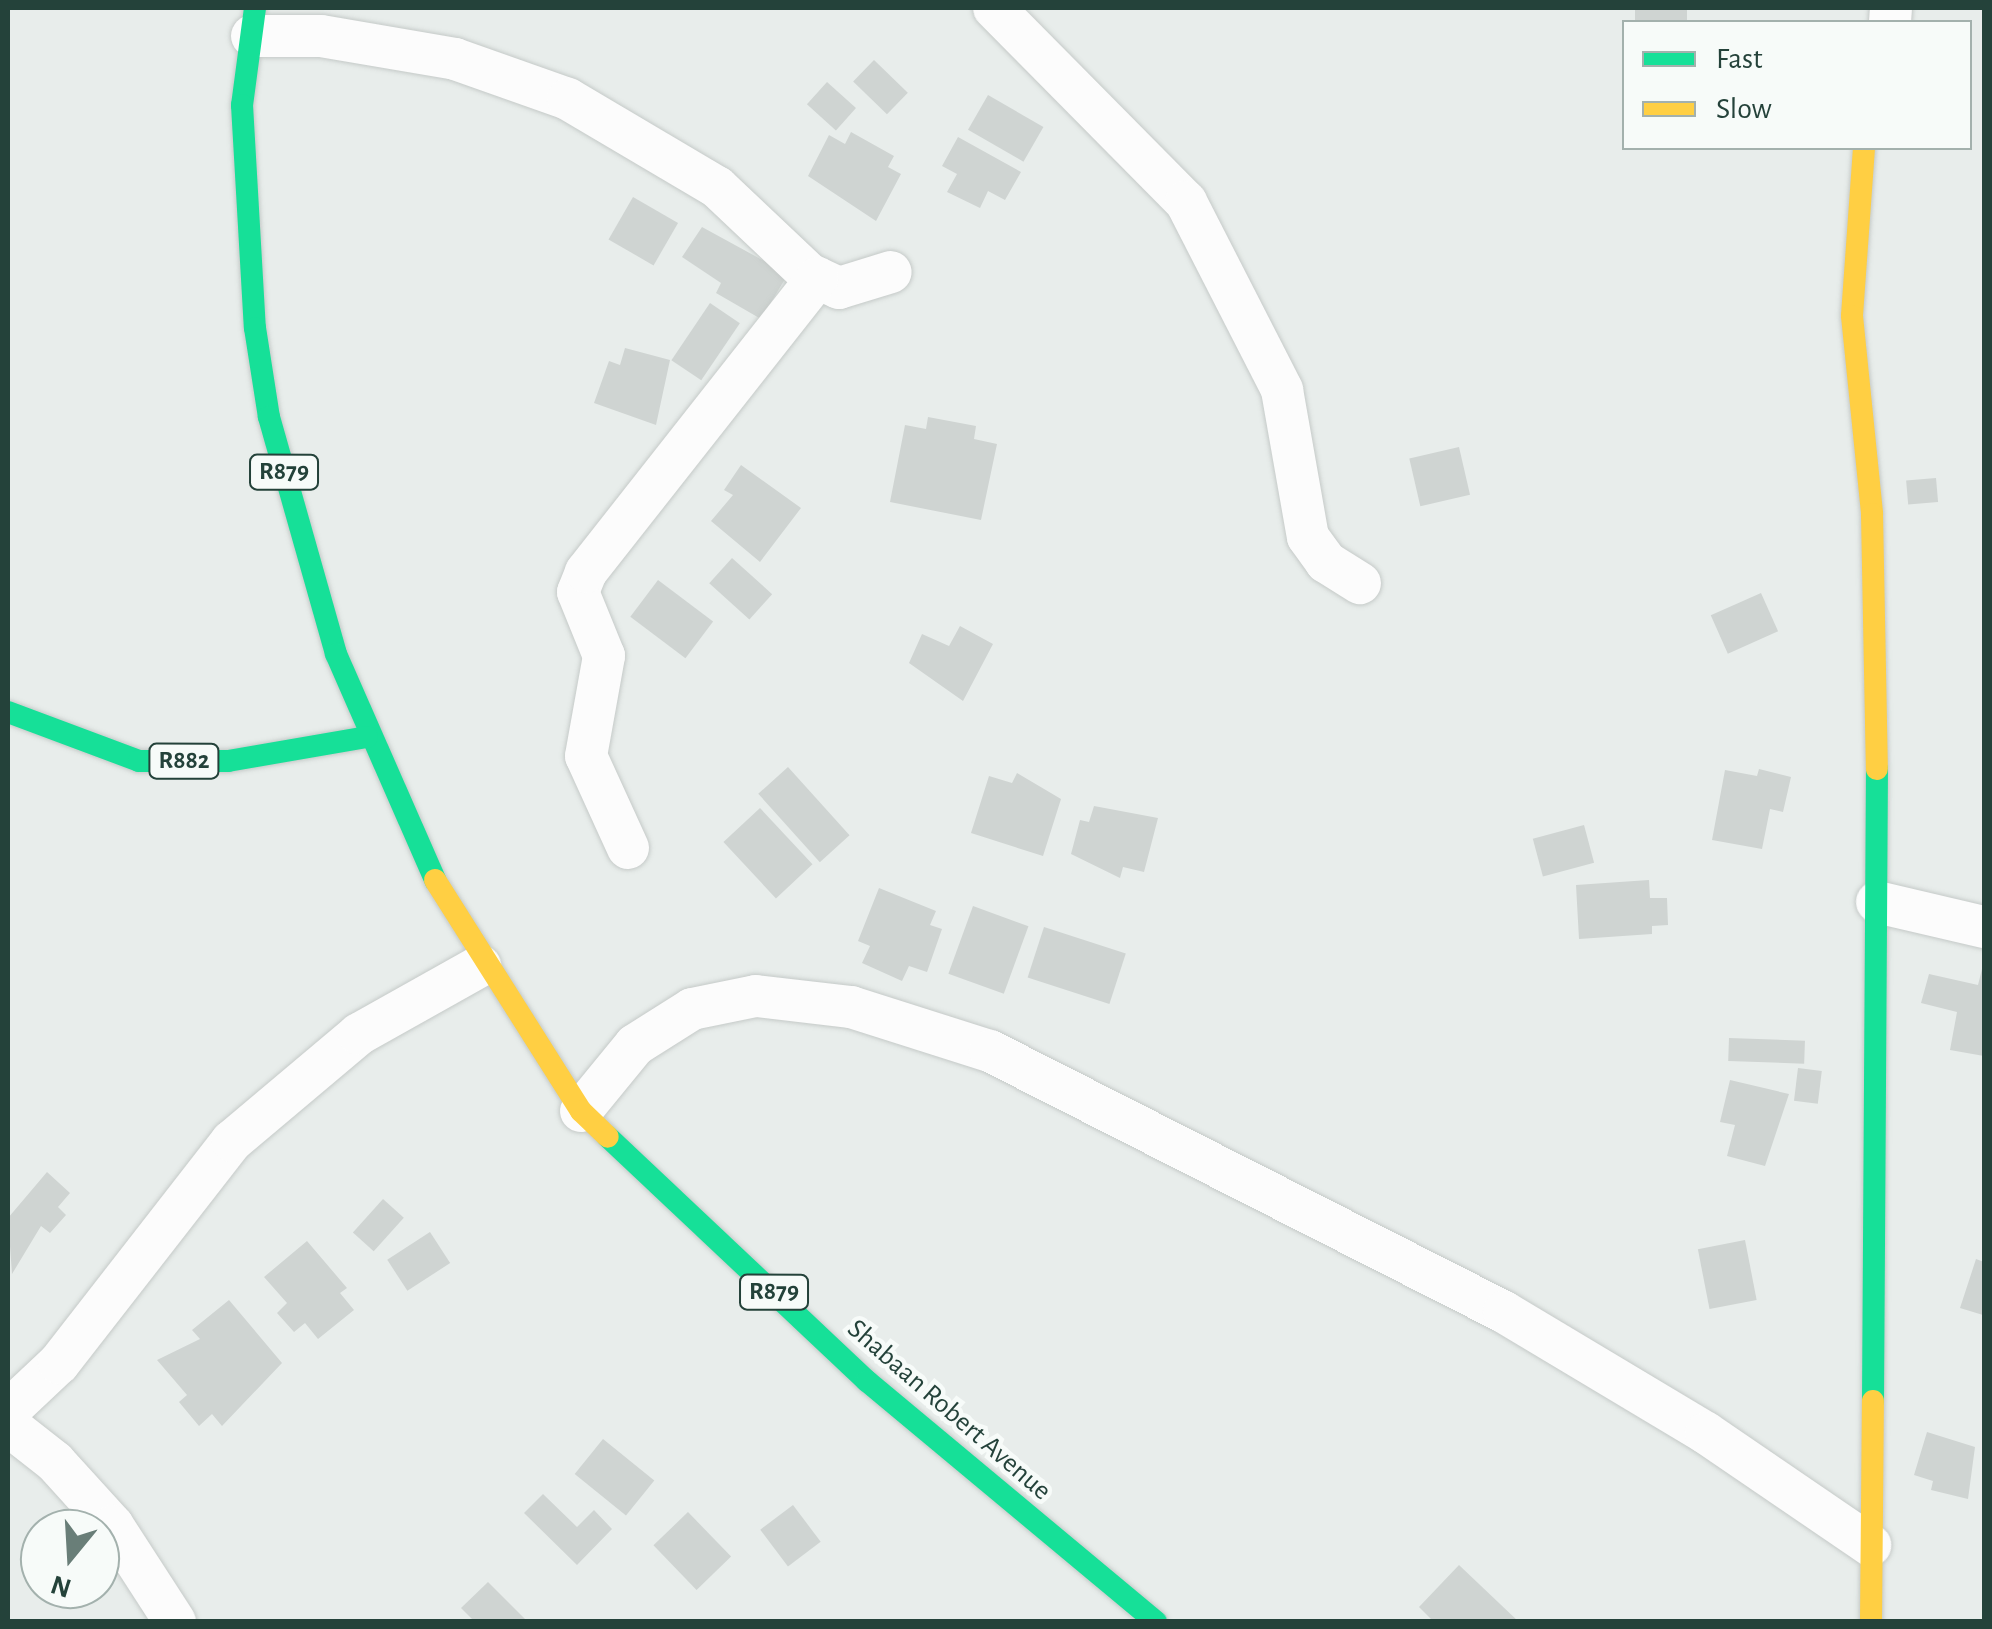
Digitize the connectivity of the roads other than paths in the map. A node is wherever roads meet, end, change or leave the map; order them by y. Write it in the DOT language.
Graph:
graph roads {
  1 [pos="994,8"];
  2 [pos="254,22"];
  3 [pos="1864,150"];
  4 [pos="891,272"];
  5 [pos="817,278"];
  6 [pos="1360,582"];
  7 [pos="8,712"];
  8 [pos="367,737"];
  9 [pos="628,848"];
  10 [pos="1877,902"];
  11 [pos="1984,927"];
  12 [pos="480,966"];
  13 [pos="581,1111"];
  14 [pos="8,1411"];
  15 [pos="8,1425"];
  16 [pos="1870,1545"];
  17 [pos="175,1622"];
  18 [pos="1156,1622"];
  19 [pos="1871,1622"];
  1 -- 6 [label="street"];
  2 -- 5 [label="street"];
  2 -- 8 [label="main road, R879"];
  3 -- 10 [label="main road"];
  4 -- 5 [label="street"];
  5 -- 9 [label="street"];
  7 -- 8 [label="main road, R882"];
  8 -- 12 [label="main road, Shabaan Robert Avenue / R879"];
  10 -- 11 [label="street"];
  10 -- 16 [label="main road"];
  12 -- 13 [label="main road, Shabaan Robert Avenue / R879"];
  12 -- 14 [label="street"];
  13 -- 16 [label="street"];
  13 -- 18 [label="main road, Shabaan Robert Avenue / R879"];
  15 -- 17 [label="street"];
  16 -- 19 [label="main road"];
}
